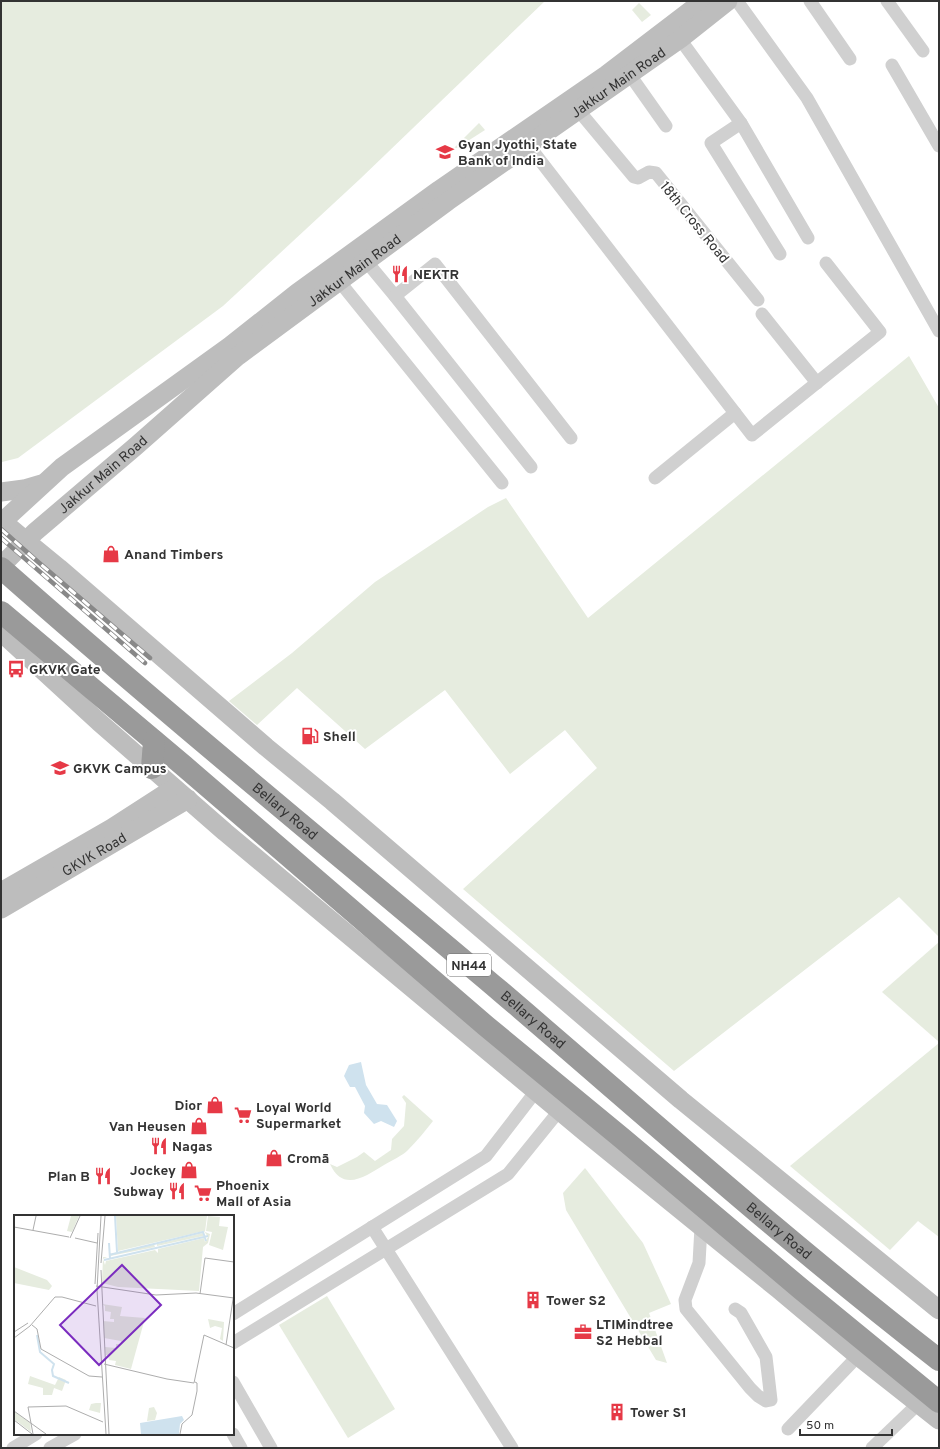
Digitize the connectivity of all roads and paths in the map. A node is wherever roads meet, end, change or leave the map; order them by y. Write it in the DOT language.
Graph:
graph roads {
  1 [pos="703,1"];
  2 [pos="728,1"];
  3 [pos="737,1"];
  4 [pos="810,1"];
  5 [pos="887,1"];
  6 [pos="680,39"];
  7 [pos="923,51"];
  8 [pos="850,59"];
  9 [pos="892,65"];
  10 [pos="630,75"];
  11 [pos="610,81"];
  12 [pos="579,112"];
  13 [pos="741,123"];
  14 [pos="666,126"];
  15 [pos="529,146"];
  16 [pos="939,146"];
  17 [pos="808,238"];
  18 [pos="780,254"];
  19 [pos="366,261"];
  20 [pos="826,263"];
  21 [pos="339,281"];
  22 [pos="396,296"];
  23 [pos="758,300"];
  24 [pos="762,314"];
  25 [pos="939,331"];
  26 [pos="817,383"];
  27 [pos="735,413"];
  28 [pos="571,438"];
  29 [pos="531,467"];
  30 [pos="655,478"];
  31 [pos="45,483"];
  32 [pos="502,483"];
  33 [pos="1,492"];
  34 [pos="2,521"];
  35 [pos="26,542"];
  36 [pos="3,562"];
  37 [pos="1,600"];
  38 [pos="1,612"];
  39 [pos="1,632"];
  40 [pos="154,741"];
  41 [pos="152,768"];
  42 [pos="181,793"];
  43 [pos="1,892"];
  44 [pos="1,909"];
  45 [pos="536,1091"];
  46 [pos="559,1111"];
  47 [pos="372,1227"];
  48 [pos="702,1227"];
  49 [pos="386,1249"];
  50 [pos="778,1289"];
  51 [pos="801,1289"];
  52 [pos="734,1309"];
  53 [pos="939,1310"];
  54 [pos="234,1313"];
  55 [pos="234,1342"];
  56 [pos="939,1345"];
  57 [pos="858,1356"];
  58 [pos="939,1360"];
  59 [pos="234,1384"];
  60 [pos="939,1388"];
  61 [pos="939,1402"];
  62 [pos="918,1404"];
  63 [pos="939,1420"];
  64 [pos="788,1429"];
  65 [pos="34,1435"];
  66 [pos="73,1435"];
  67 [pos="234,1435"];
  68 [pos="13,1448"];
  69 [pos="50,1448"];
  70 [pos="241,1448"];
  71 [pos="271,1448"];
  72 [pos="512,1448"];
  73 [pos="872,1448"];
  1 -- 11 [label="street, Jakkur Main Road"];
  2 -- 6 [label="street, Jakkur Main Road"];
  3 -- 25 [label="street"];
  4 -- 8 [label="street"];
  5 -- 7 [label="street"];
  6 -- 10 [label="street, Jakkur Main Road"];
  6 -- 13 [label="street"];
  9 -- 16 [label="street"];
  10 -- 11 [label="street, Jakkur Main Road"];
  10 -- 14 [label="street"];
  11 -- 12 [label="street, Jakkur Main Road"];
  11 -- 31 [label="street, Jakkur Main Road"];
  12 -- 15 [label="street, Jakkur Main Road"];
  12 -- 23 [label="street, 18th Cross Road"];
  13 -- 17 [label="street"];
  13 -- 18 [label="street"];
  15 -- 19 [label="street, Jakkur Main Road"];
  15 -- 27 [label="street"];
  19 -- 21 [label="street, Jakkur Main Road"];
  19 -- 22 [label="street"];
  20 -- 26 [label="street"];
  21 -- 32 [label="street"];
  21 -- 35 [label="street, Jakkur Main Road"];
  22 -- 28 [label="street"];
  22 -- 29 [label="street"];
  24 -- 26 [label="street"];
  26 -- 27 [label="street"];
  27 -- 30 [label="street"];
  31 -- 33 [label="street"];
  31 -- 34 [label="street, Jakkur Main Road"];
  34 -- 35 [label="street"];
  35 -- 36 [label="street, Jakkur Main Road"];
  35 -- 53 [label="street"];
  36 -- 56 [label="highway, Bellary Road"];
  36 -- 58 [label="highway, Bellary Road / NH44"];
  37 -- 60 [label="highway, Bellary Road / NH44"];
  38 -- 40 [label="highway"];
  39 -- 41 [label="street"];
  40 -- 41 [label="highway"];
  40 -- 51 [label="highway"];
  41 -- 42 [label="street"];
  42 -- 43 [label="street, GKVK Road"];
  42 -- 44 [label="street, GKVK Road"];
  42 -- 45 [label="street"];
  45 -- 46 [label="street"];
  45 -- 47 [label="street"];
  46 -- 48 [label="street"];
  46 -- 49 [label="street"];
  47 -- 49 [label="street"];
  47 -- 54 [label="street"];
  48 -- 50 [label="street"];
  48 -- 52 [label="street"];
  49 -- 55 [label="street"];
  49 -- 72 [label="street"];
  50 -- 51 [label="highway"];
  50 -- 57 [label="street"];
  51 -- 61 [label="highway"];
  57 -- 62 [label="street"];
  57 -- 64 [label="street"];
  59 -- 71 [label="street"];
  62 -- 63 [label="street"];
  62 -- 73 [label="street"];
  65 -- 68 [label="street"];
  66 -- 69 [label="street"];
  67 -- 70 [label="street"];
}
